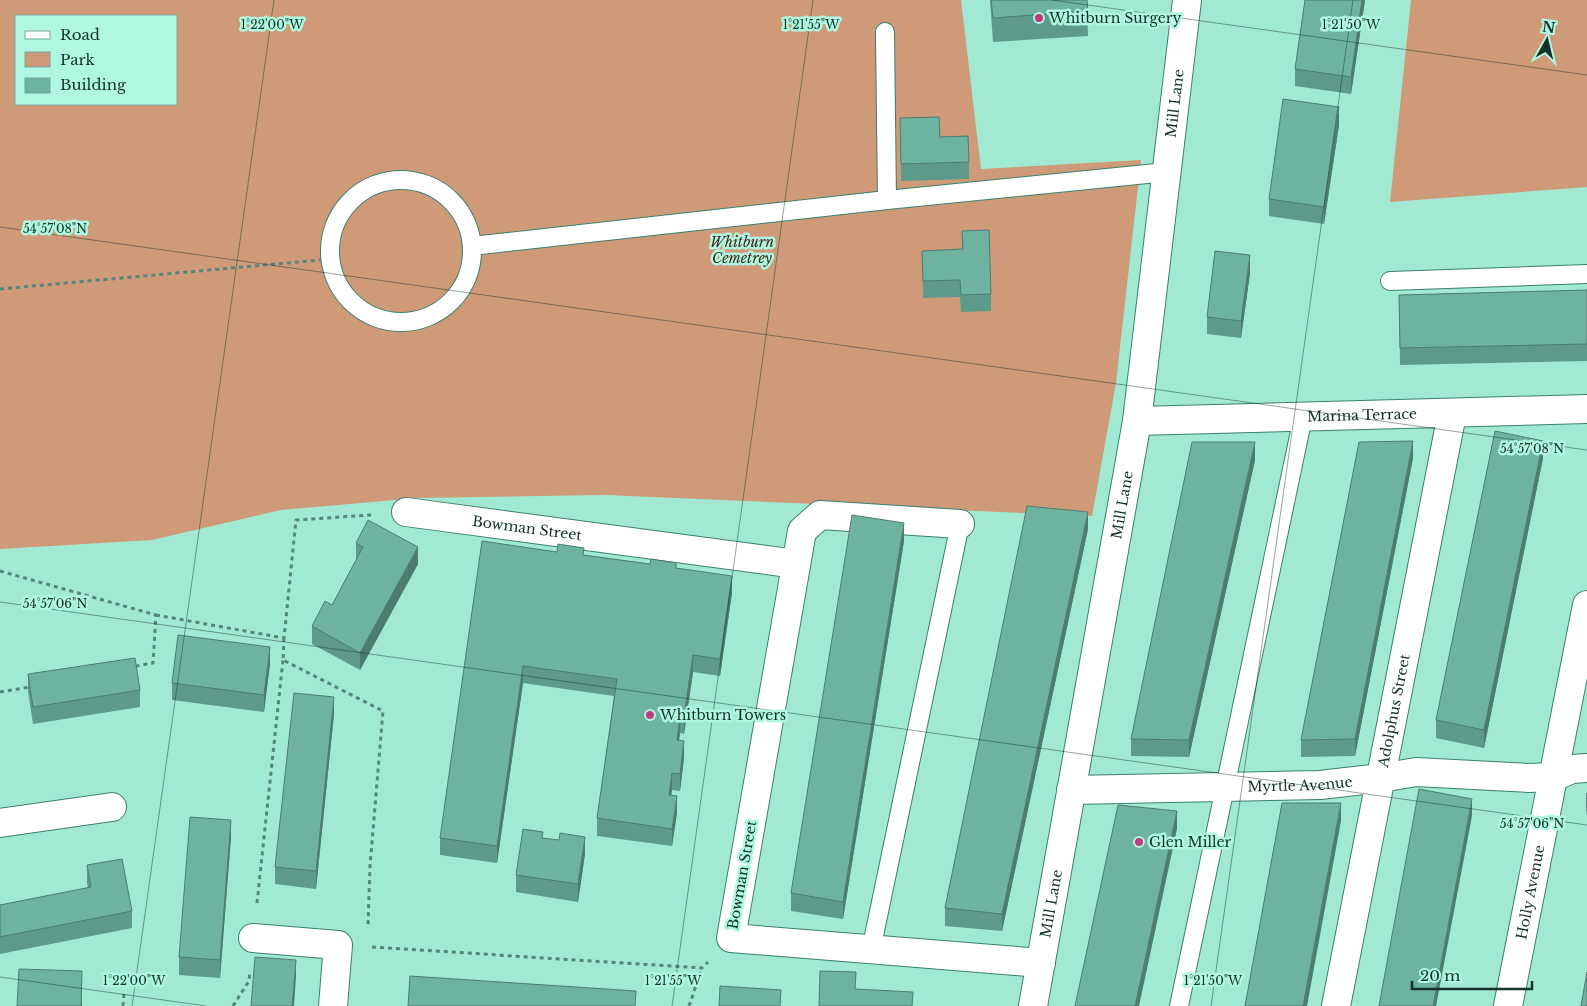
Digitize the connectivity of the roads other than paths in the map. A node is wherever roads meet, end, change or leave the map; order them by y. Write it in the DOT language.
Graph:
graph roads {
  1 [pos="1187,0"];
  2 [pos="885,32"];
  3 [pos="1167,172"];
  4 [pos="887,200"];
  5 [pos="472,246"];
  6 [pos="1587,274"];
  7 [pos="1390,281"];
  8 [pos="1587,409"];
  9 [pos="1452,414"];
  10 [pos="1303,417"];
  11 [pos="1137,421"];
  12 [pos="406,512"];
  13 [pos="960,524"];
  14 [pos="796,564"];
  15 [pos="1587,605"];
  16 [pos="1587,768"];
  17 [pos="1553,777"];
  18 [pos="1381,778"];
  19 [pos="1224,787"];
  20 [pos="1071,790"];
  21 [pos="112,807"];
  22 [pos="0,823"];
  23 [pos="253,938"];
  24 [pos="871,950"];
  25 [pos="1041,963"];
  26 [pos="333,1006"];
  27 [pos="1033,1006"];
  28 [pos="1179,1006"];
  29 [pos="1336,1006"];
  30 [pos="1508,1006"];
  1 -- 3 [label="street, Mill Lane"];
  2 -- 4 [label="lane"];
  3 -- 4 [label="lane"];
  3 -- 11 [label="street, Mill Lane"];
  4 -- 5 [label="lane"];
  5 -- 5 [label="lane"];
  6 -- 7 [label="lane"];
  8 -- 9 [label="street, Marina Terrace"];
  9 -- 10 [label="street, Marina Terrace"];
  9 -- 18 [label="street, Adolphus Street"];
  10 -- 11 [label="street, Marina Terrace"];
  10 -- 19 [label="lane"];
  11 -- 20 [label="street, Mill Lane"];
  12 -- 14 [label="street, Bowman Street"];
  13 -- 14 [label="street, Bowman Street"];
  13 -- 24 [label="lane"];
  14 -- 24 [label="street, Bowman Street"];
  15 -- 17 [label="street, Holly Avenue"];
  16 -- 17 [label="street, Myrtle Avenue"];
  17 -- 18 [label="street, Myrtle Avenue"];
  17 -- 30 [label="street, Holly Avenue"];
  18 -- 19 [label="street, Myrtle Avenue"];
  18 -- 29 [label="street, Adolphus Street"];
  19 -- 20 [label="street, Myrtle Avenue"];
  19 -- 28 [label="lane"];
  20 -- 25 [label="street, Mill Lane"];
  21 -- 22 [label="street"];
  23 -- 26 [label="street"];
  24 -- 25 [label="street, Bowman Street"];
  25 -- 27 [label="street, Mill Lane"];
}
